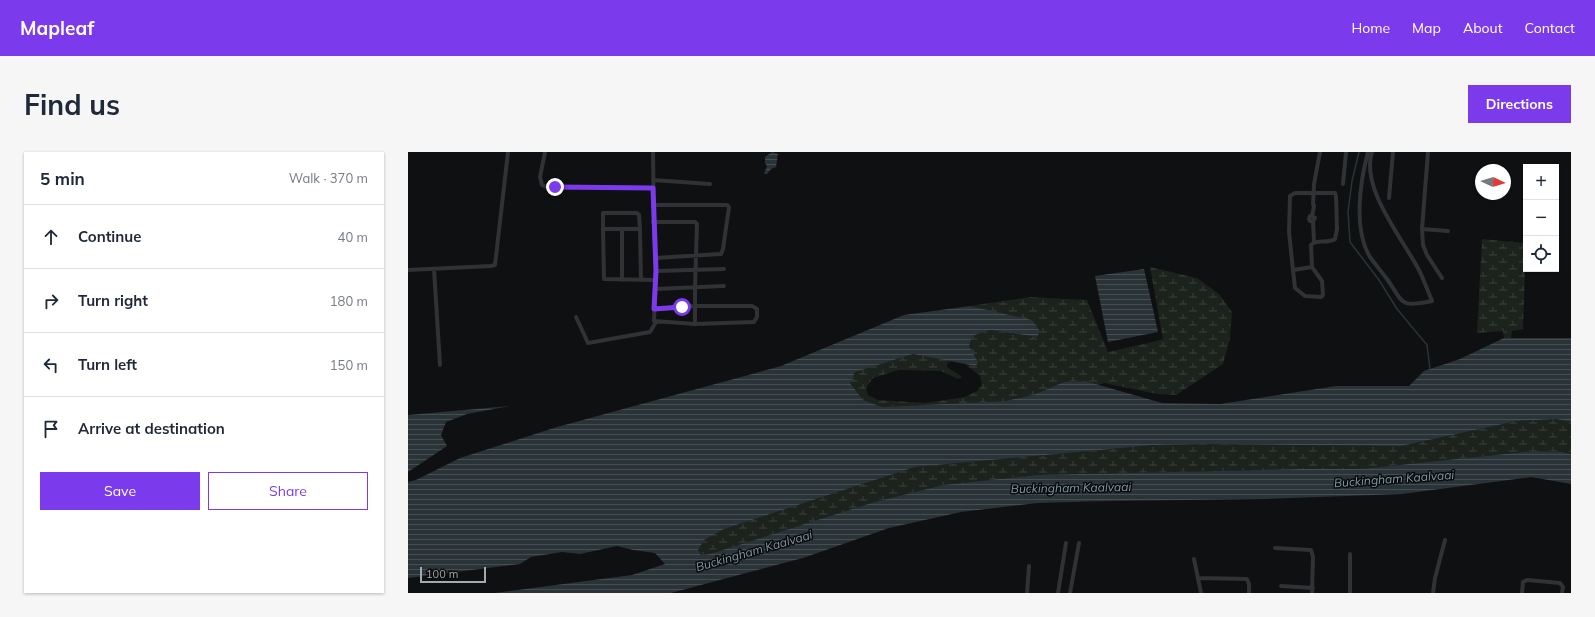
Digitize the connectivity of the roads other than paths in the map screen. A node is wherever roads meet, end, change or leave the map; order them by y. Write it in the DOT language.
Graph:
graph roads {
  1 [pos="508,152"];
  2 [pos="545,152"];
  3 [pos="653,152"];
  4 [pos="1320,152"];
  5 [pos="1346,152"];
  6 [pos="1368,152"];
  7 [pos="1372,152"];
  8 [pos="1393,152"];
  9 [pos="1428,152"];
  10 [pos="653,180"];
  11 [pos="710,184"];
  12 [pos="1343,184"];
  13 [pos="653,188"];
  14 [pos="1312,193"];
  15 [pos="1389,198"];
  16 [pos="653,205"];
  17 [pos="654,222"];
  18 [pos="603,229"];
  19 [pos="622,229"];
  20 [pos="640,229"];
  21 [pos="1422,229"];
  22 [pos="1448,231"];
  23 [pos="1312,243"];
  24 [pos="696,256"];
  25 [pos="655,258"];
  26 [pos="1312,267"];
  27 [pos="434,269"];
  28 [pos="724,269"];
  29 [pos="408,270"];
  30 [pos="696,270"];
  31 [pos="1293,270"];
  32 [pos="656,271"];
  33 [pos="1442,278"];
  34 [pos="622,280"];
  35 [pos="641,280"];
  36 [pos="655,280"];
  37 [pos="724,286"];
  38 [pos="695,287"];
  39 [pos="655,289"];
  40 [pos="696,306"];
  41 [pos="654,309"];
  42 [pos="576,317"];
  43 [pos="656,322"];
  44 [pos="695,324"];
  45 [pos="440,364"];
  46 [pos="1445,540"];
  47 [pos="1066,543"];
  48 [pos="1079,543"];
  49 [pos="1275,548"];
  50 [pos="1350,554"];
  51 [pos="1194,559"];
  52 [pos="1029,566"];
  53 [pos="1198,578"];
  54 [pos="1281,586"];
  55 [pos="1312,588"];
  56 [pos="1027,593"];
  57 [pos="1058,593"];
  58 [pos="1070,593"];
  59 [pos="1201,593"];
  60 [pos="1249,593"];
  61 [pos="1312,593"];
  62 [pos="1350,593"];
  63 [pos="1433,593"];
  64 [pos="1522,593"];
  65 [pos="1562,593"];
  1 -- 27 [label="street"];
  2 -- 13 [label="street"];
  3 -- 10 [label="street"];
  4 -- 14 [label="street"];
  5 -- 12 [label="street"];
  6 -- 7 [label="street"];
  8 -- 15 [label="street"];
  9 -- 21 [label="street"];
  10 -- 11 [label="street"];
  10 -- 13 [label="street"];
  13 -- 16 [label="street"];
  14 -- 23 [label="street"];
  14 -- 23 [label="street"];
  14 -- 31 [label="street"];
  16 -- 17 [label="street"];
  16 -- 24 [label="street"];
  17 -- 24 [label="street"];
  17 -- 25 [label="street"];
  18 -- 19 [label="street"];
  18 -- 20 [label="street"];
  18 -- 34 [label="street"];
  19 -- 20 [label="street"];
  19 -- 34 [label="street"];
  20 -- 35 [label="street"];
  21 -- 22 [label="street"];
  21 -- 33 [label="street"];
  23 -- 26 [label="street"];
  24 -- 25 [label="street"];
  24 -- 30 [label="street"];
  25 -- 32 [label="street"];
  26 -- 31 [label="street"];
  26 -- 31 [label="street"];
  27 -- 29 [label="street"];
  27 -- 45 [label="street"];
  28 -- 30 [label="street"];
  30 -- 32 [label="street"];
  30 -- 38 [label="street"];
  32 -- 36 [label="street"];
  34 -- 35 [label="street"];
  35 -- 36 [label="street"];
  36 -- 39 [label="street"];
  37 -- 38 [label="street"];
  38 -- 39 [label="street"];
  38 -- 40 [label="street"];
  39 -- 41 [label="street"];
  40 -- 41 [label="street"];
  40 -- 44 [label="street"];
  40 -- 44 [label="street"];
  41 -- 43 [label="street"];
  42 -- 43 [label="street"];
  43 -- 44 [label="street"];
  46 -- 63 [label="street"];
  47 -- 57 [label="street"];
  48 -- 58 [label="street"];
  49 -- 55 [label="street"];
  50 -- 62 [label="street"];
  51 -- 53 [label="street"];
  52 -- 56 [label="street"];
  53 -- 59 [label="street"];
  53 -- 60 [label="street"];
  54 -- 55 [label="street"];
  55 -- 61 [label="street"];
  64 -- 65 [label="street"];
}
